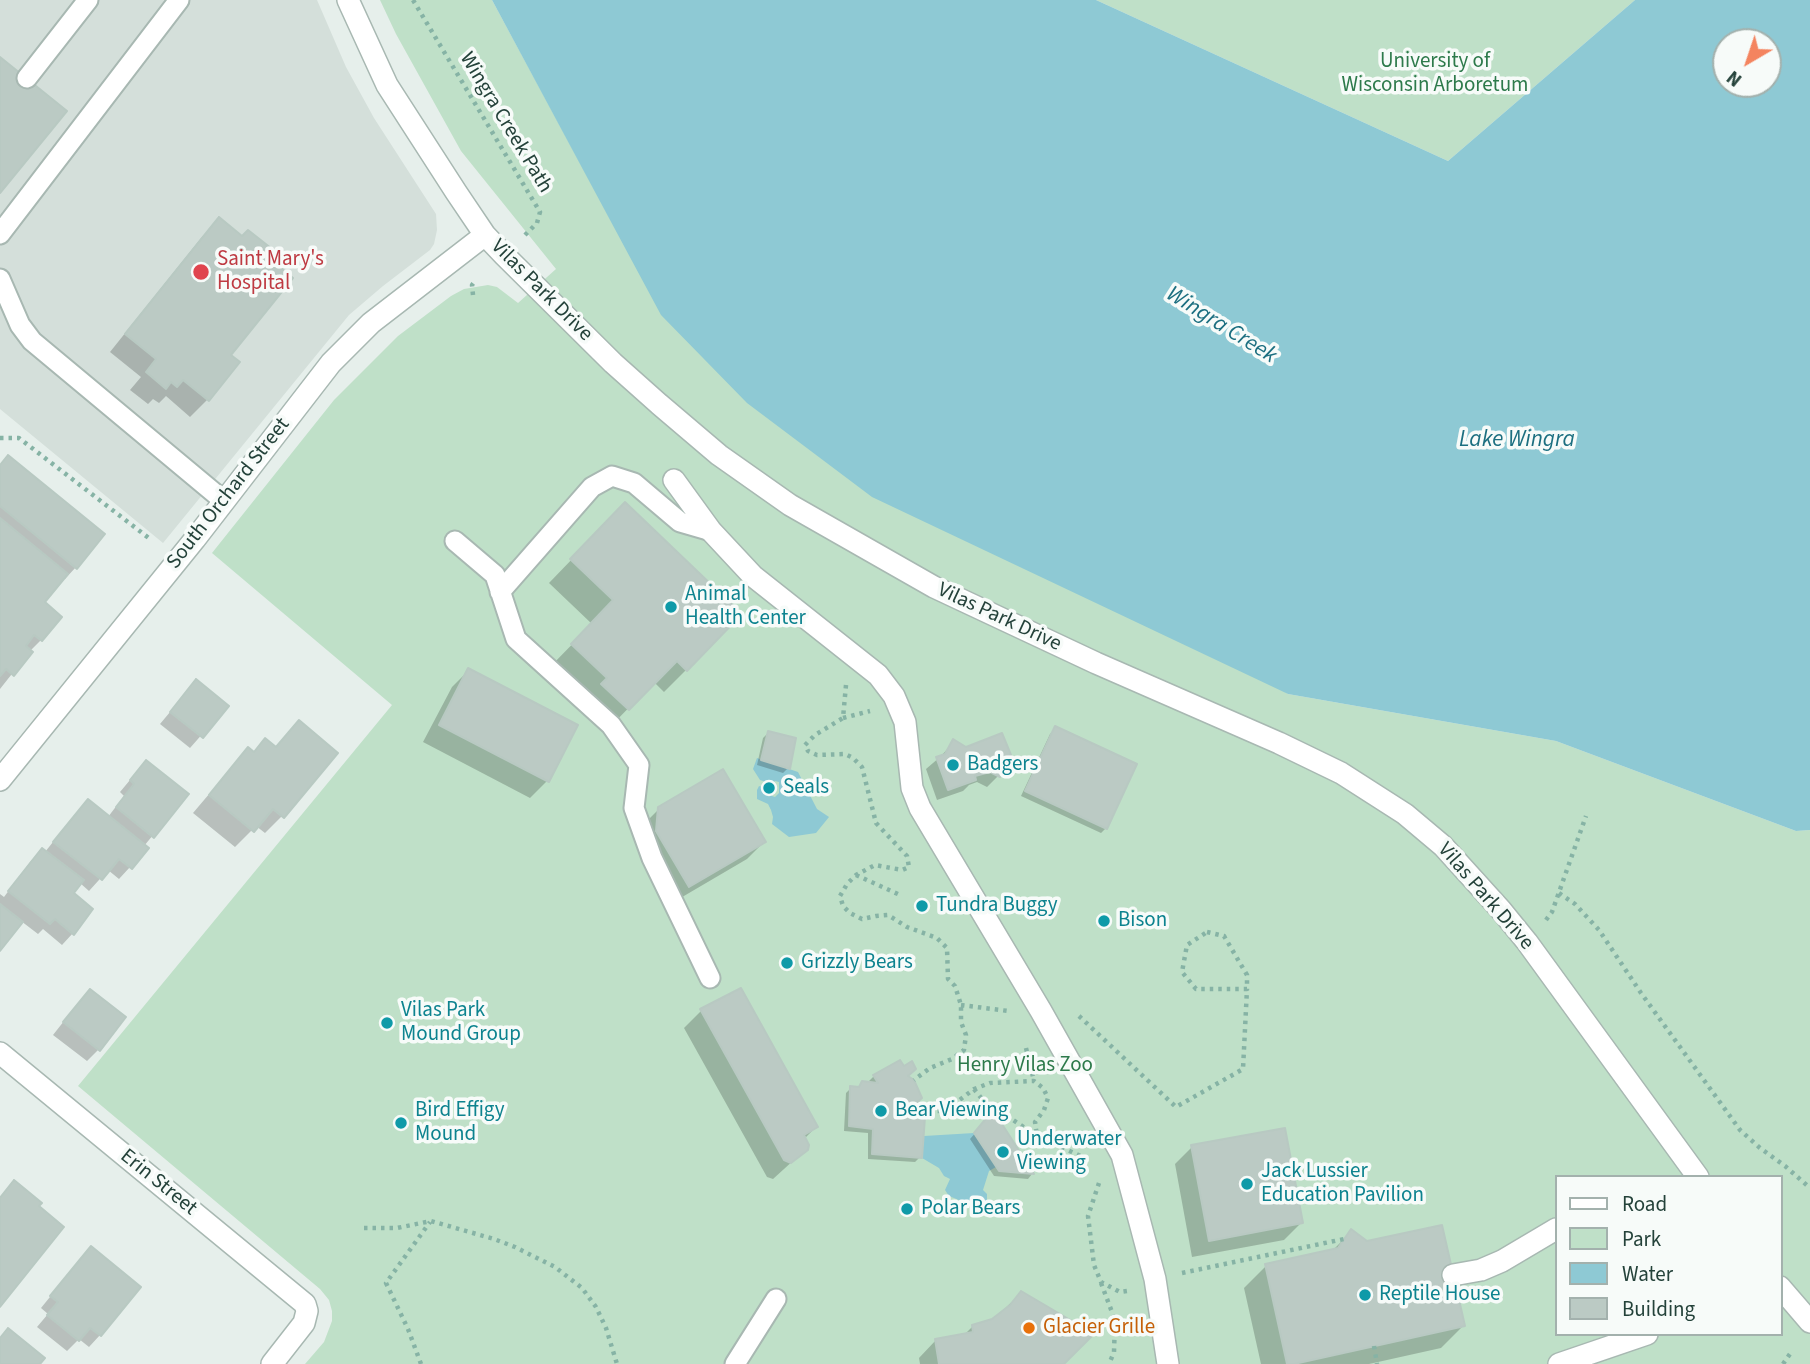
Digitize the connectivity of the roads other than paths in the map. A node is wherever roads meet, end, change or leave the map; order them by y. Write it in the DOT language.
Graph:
graph roads {
  1 [pos="89,0"];
  2 [pos="179,0"];
  3 [pos="348,0"];
  4 [pos="27,78"];
  5 [pos="0,234"];
  6 [pos="485,235"];
  7 [pos="0,279"];
  8 [pos="674,480"];
  9 [pos="224,501"];
  10 [pos="711,531"];
  11 [pos="455,541"];
  12 [pos="500,592"];
  13 [pos="0,780"];
  14 [pos="710,978"];
  15 [pos="0,1054"];
  16 [pos="1697,1175"];
  17 [pos="1554,1230"];
  18 [pos="1453,1275"];
  19 [pos="1782,1289"];
  20 [pos="776,1299"];
  21 [pos="1810,1322"];
  22 [pos="1641,1336"];
  23 [pos="272,1364"];
  24 [pos="735,1364"];
  25 [pos="1168,1364"];
  26 [pos="1559,1364"];
  1 -- 4 [label="lane"];
  2 -- 5 [label="lane"];
  3 -- 6 [label="street, Vilas Park Drive"];
  6 -- 9 [label="street, South Orchard Street"];
  6 -- 16 [label="street, Vilas Park Drive"];
  7 -- 9 [label="lane"];
  8 -- 10 [label="street"];
  9 -- 13 [label="street, South Orchard Street"];
  10 -- 12 [label="lane"];
  10 -- 25 [label="street"];
  11 -- 12 [label="lane"];
  12 -- 14 [label="lane"];
  15 -- 23 [label="street, Erin Street"];
  17 -- 18 [label="street"];
  19 -- 21 [label="street"];
  20 -- 24 [label="lane"];
  22 -- 26 [label="street"];
}
